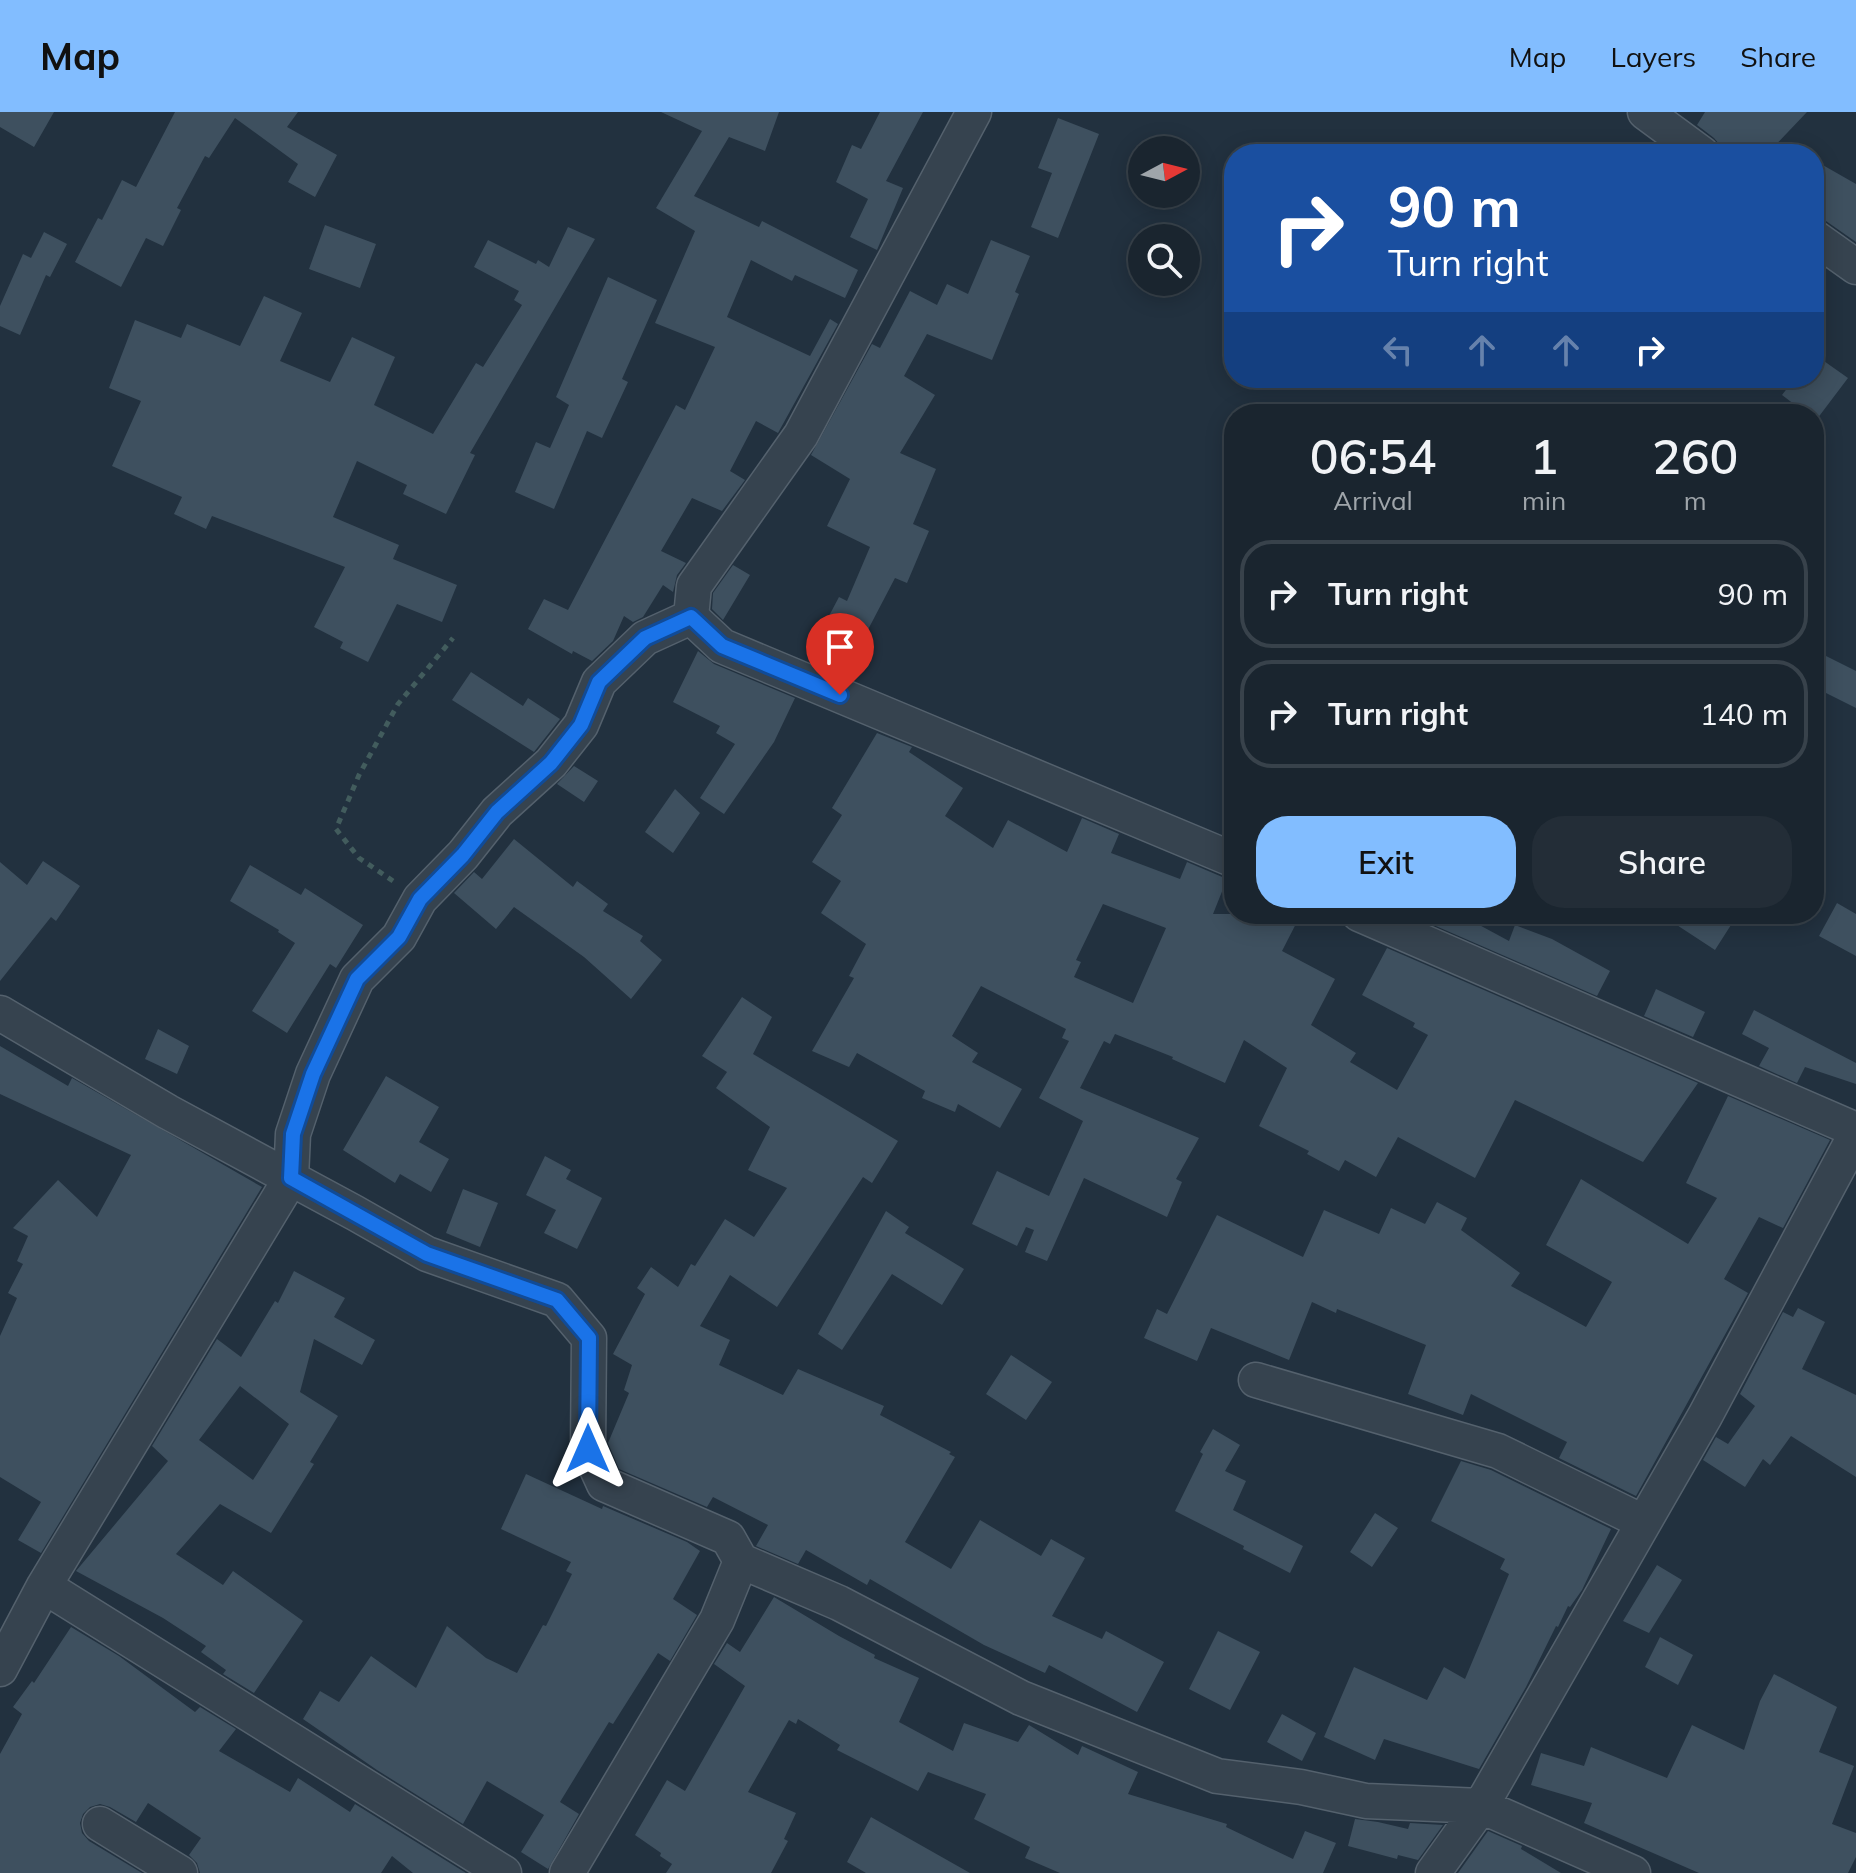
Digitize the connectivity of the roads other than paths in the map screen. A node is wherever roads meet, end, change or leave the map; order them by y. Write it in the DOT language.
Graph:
graph roads {
  1 [pos="974,112"];
  2 [pos="1645,112"];
  3 [pos="1688,144"];
  4 [pos="1824,244"];
  5 [pos="1856,267"];
  6 [pos="691,617"];
  7 [pos="1224,856"];
  8 [pos="1382,924"];
  9 [pos="0,1013"];
  10 [pos="1856,1132"];
  11 [pos="291,1178"];
  12 [pos="1256,1380"];
  13 [pos="1643,1522"];
  14 [pos="741,1561"];
  15 [pos="44,1586"];
  16 [pos="0,1669"];
  17 [pos="1481,1806"];
  18 [pos="100,1824"];
  19 [pos="180,1873"];
  20 [pos="504,1873"];
  21 [pos="567,1873"];
  22 [pos="1433,1873"];
  23 [pos="1633,1873"];
  1 -- 6 [label="street"];
  2 -- 3 [label="street"];
  4 -- 5 [label="street"];
  6 -- 7 [label="street"];
  6 -- 11 [label="street"];
  8 -- 10 [label="street"];
  9 -- 11 [label="street"];
  10 -- 13 [label="street"];
  11 -- 14 [label="street"];
  11 -- 15 [label="street"];
  12 -- 13 [label="street"];
  13 -- 17 [label="street"];
  14 -- 17 [label="street"];
  14 -- 21 [label="street"];
  15 -- 16 [label="street"];
  15 -- 20 [label="street"];
  17 -- 22 [label="street"];
  17 -- 23 [label="street"];
  18 -- 19 [label="street"];
}
